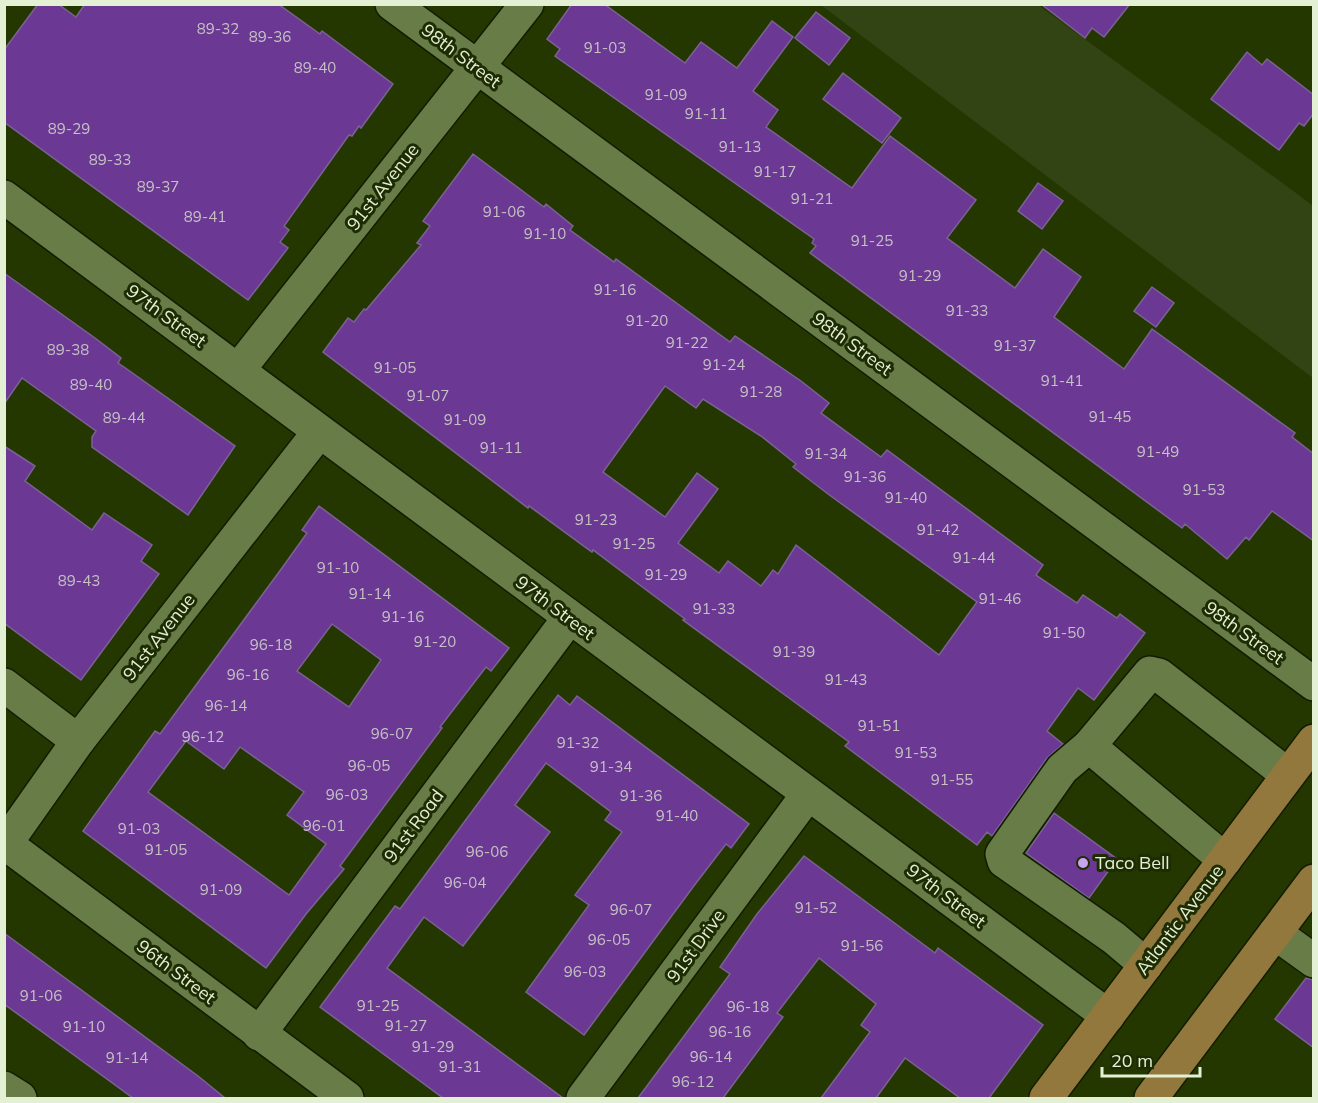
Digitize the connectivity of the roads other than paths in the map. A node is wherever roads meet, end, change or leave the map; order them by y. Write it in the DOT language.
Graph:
graph roads {
  1 [pos="392,4"];
  2 [pos="527,4"];
  3 [pos="478,69"];
  4 [pos="4,197"];
  5 [pos="239,369"];
  6 [pos="319,432"];
  7 [pos="569,618"];
  8 [pos="1314,684"];
  9 [pos="4,685"];
  10 [pos="78,741"];
  11 [pos="1314,741"];
  12 [pos="1089,746"];
  13 [pos="1288,775"];
  14 [pos="808,794"];
  15 [pos="5,845"];
  16 [pos="1225,860"];
  17 [pos="1314,881"];
  18 [pos="1275,933"];
  19 [pos="1314,961"];
  20 [pos="1146,965"];
  21 [pos="1108,1016"];
  22 [pos="259,1034"];
  23 [pos="4,1088"];
  24 [pos="20,1098"];
  25 [pos="347,1098"];
  26 [pos="583,1098"];
  27 [pos="1046,1098"];
  28 [pos="1151,1098"];
  1 -- 3 [label="street, 98th Street"];
  2 -- 3 [label="street, 91st Avenue"];
  3 -- 5 [label="street, 91st Avenue"];
  3 -- 8 [label="street, 98th Street"];
  4 -- 5 [label="street, 97th Street"];
  5 -- 6 [label="street, 97th Street"];
  6 -- 7 [label="street, 97th Street"];
  6 -- 10 [label="street, 91st Avenue"];
  7 -- 14 [label="street, 97th Street"];
  7 -- 22 [label="street, 91st Road"];
  9 -- 10 [label="street"];
  10 -- 15 [label="street, 91st Avenue"];
  11 -- 13 [label="main road, Atlantic Avenue"];
  12 -- 13 [label="street"];
  12 -- 16 [label="street"];
  12 -- 20 [label="street"];
  13 -- 16 [label="main road, Atlantic Avenue"];
  14 -- 21 [label="street, 97th Street"];
  14 -- 26 [label="street, 91st Drive"];
  15 -- 22 [label="street, 96th Street"];
  16 -- 20 [label="main road, Atlantic Avenue"];
  17 -- 18 [label="main road"];
  18 -- 19 [label="street"];
  18 -- 28 [label="main road"];
  20 -- 21 [label="main road, Atlantic Avenue"];
  21 -- 27 [label="main road, Atlantic Avenue"];
  22 -- 25 [label="street, 96th Street"];
  23 -- 24 [label="street"];
}
